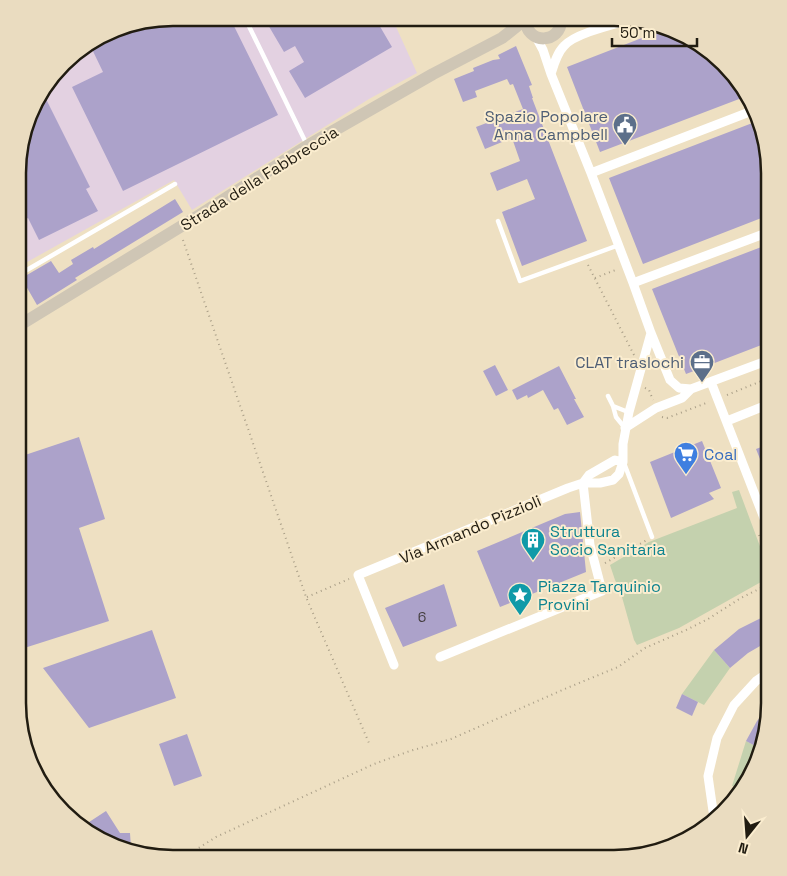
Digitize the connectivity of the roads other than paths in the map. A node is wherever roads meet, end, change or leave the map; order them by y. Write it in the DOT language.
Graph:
graph roads {
  1 [pos="517,26"];
  2 [pos="525,26"];
  3 [pos="560,26"];
  4 [pos="611,26"];
  5 [pos="249,27"];
  6 [pos="534,36"];
  7 [pos="502,38"];
  8 [pos="551,74"];
  9 [pos="748,113"];
  10 [pos="307,146"];
  11 [pos="591,172"];
  12 [pos="175,184"];
  13 [pos="498,221"];
  14 [pos="760,235"];
  15 [pos="619,245"];
  16 [pos="26,270"];
  17 [pos="633,284"];
  18 [pos="26,320"];
  19 [pos="651,333"];
  20 [pos="760,363"];
  21 [pos="711,382"];
  22 [pos="691,389"];
  23 [pos="608,396"];
  24 [pos="613,406"];
  25 [pos="760,408"];
  26 [pos="629,412"];
  27 [pos="727,421"];
  28 [pos="626,428"];
  29 [pos="623,462"];
  30 [pos="583,483"];
  31 [pos="760,494"];
  32 [pos="652,537"];
  33 [pos="440,657"];
  34 [pos="394,665"];
  35 [pos="760,678"];
  36 [pos="713,811"];
  1 -- 7 [label="street, Strada della Fabbreccia"];
  2 -- 6 [label="street, Strada della Fabbreccia"];
  3 -- 6 [label="street, Strada della Fabbreccia"];
  4 -- 8 [label="street"];
  5 -- 10 [label="lane"];
  6 -- 7 [label="street, Strada della Fabbreccia"];
  6 -- 8 [label="street"];
  7 -- 10 [label="street, Strada della Fabbreccia"];
  8 -- 11 [label="street"];
  9 -- 11 [label="street"];
  10 -- 18 [label="street, Strada della Fabbreccia"];
  11 -- 15 [label="street"];
  12 -- 16 [label="lane"];
  13 -- 15 [label="lane"];
  14 -- 17 [label="street"];
  15 -- 17 [label="street"];
  17 -- 19 [label="street"];
  19 -- 22 [label="street"];
  19 -- 26 [label="street"];
  20 -- 21 [label="street"];
  21 -- 22 [label="street"];
  21 -- 27 [label="street"];
  22 -- 28 [label="street"];
  23 -- 24 [label="lane"];
  24 -- 26 [label="lane"];
  24 -- 28 [label="lane"];
  25 -- 27 [label="street"];
  26 -- 28 [label="street"];
  27 -- 31 [label="street"];
  28 -- 29 [label="street"];
  29 -- 30 [label="street, Via Armando Pizzioli"];
  29 -- 30 [label="street, Via Armando Pizzioli"];
  29 -- 32 [label="lane"];
  30 -- 33 [label="street"];
  30 -- 34 [label="street, Via Armando Pizzioli"];
  35 -- 36 [label="street"];
}
